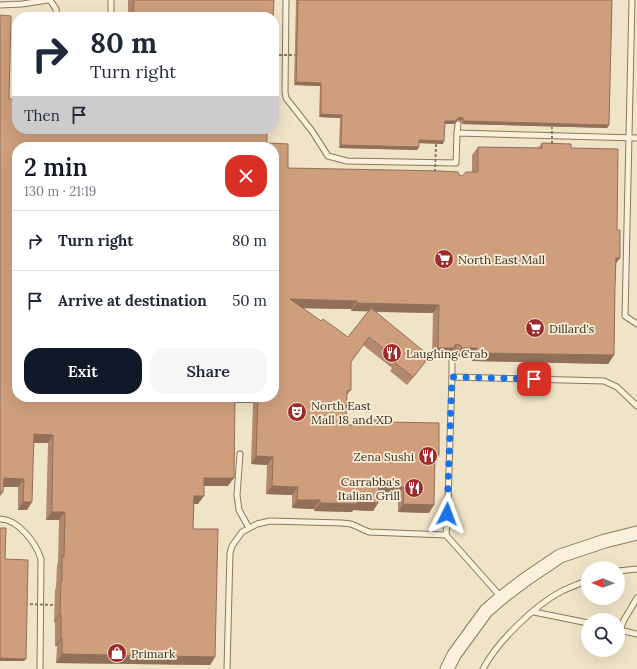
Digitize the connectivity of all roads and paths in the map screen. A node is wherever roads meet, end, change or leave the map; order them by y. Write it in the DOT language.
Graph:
graph roads {
  1 [pos="49,0"];
  2 [pos="111,0"];
  3 [pos="286,0"];
  4 [pos="632,0"];
  5 [pos="0,5"];
  6 [pos="56,12"];
  7 [pos="111,12"];
  8 [pos="279,55"];
  9 [pos="294,55"];
  10 [pos="458,124"];
  11 [pos="552,126"];
  12 [pos="457,133"];
  13 [pos="629,138"];
  14 [pos="637,138"];
  15 [pos="436,144"];
  16 [pos="552,145"];
  17 [pos="435,172"];
  18 [pos="637,324"];
  19 [pos="452,356"];
  20 [pos="452,377"];
  21 [pos="637,406"];
  22 [pos="240,454"];
  23 [pos="0,519"];
  24 [pos="249,528"];
  25 [pos="637,533"];
  26 [pos="446,535"];
  27 [pos="637,569"];
  28 [pos="625,570"];
  29 [pos="581,583"];
  30 [pos="501,598"];
  31 [pos="637,598"];
  32 [pos="25,604"];
  33 [pos="55,605"];
  34 [pos="534,612"];
  35 [pos="625,618"];
  36 [pos="581,622"];
  37 [pos="625,631"];
  38 [pos="637,634"];
  39 [pos="40,669"];
  40 [pos="226,669"];
  41 [pos="447,669"];
  42 [pos="483,669"];
  1 -- 5 [label="lane"];
  1 -- 6 [label="lane"];
  2 -- 7 [label="lane"];
  3 -- 12 [label="lane"];
  4 -- 13 [label="lane"];
  8 -- 9 [label="path, bridge"];
  10 -- 12 [label="lane"];
  11 -- 16 [label="path, bridge"];
  12 -- 13 [label="lane"];
  13 -- 14 [label="lane"];
  13 -- 18 [label="lane"];
  15 -- 17 [label="path, bridge"];
  19 -- 20 [label="lane"];
  20 -- 21 [label="lane"];
  20 -- 26 [label="lane"];
  22 -- 24 [label="lane"];
  23 -- 39 [label="lane"];
  24 -- 26 [label="lane"];
  24 -- 40 [label="lane"];
  25 -- 30 [label="street"];
  26 -- 30 [label="lane"];
  27 -- 28 [label="lane"];
  29 -- 34 [label="lane"];
  30 -- 41 [label="street"];
  31 -- 35 [label="lane"];
  32 -- 33 [label="path, bridge"];
  34 -- 36 [label="lane"];
  34 -- 42 [label="lane"];
  37 -- 38 [label="lane"];
}
